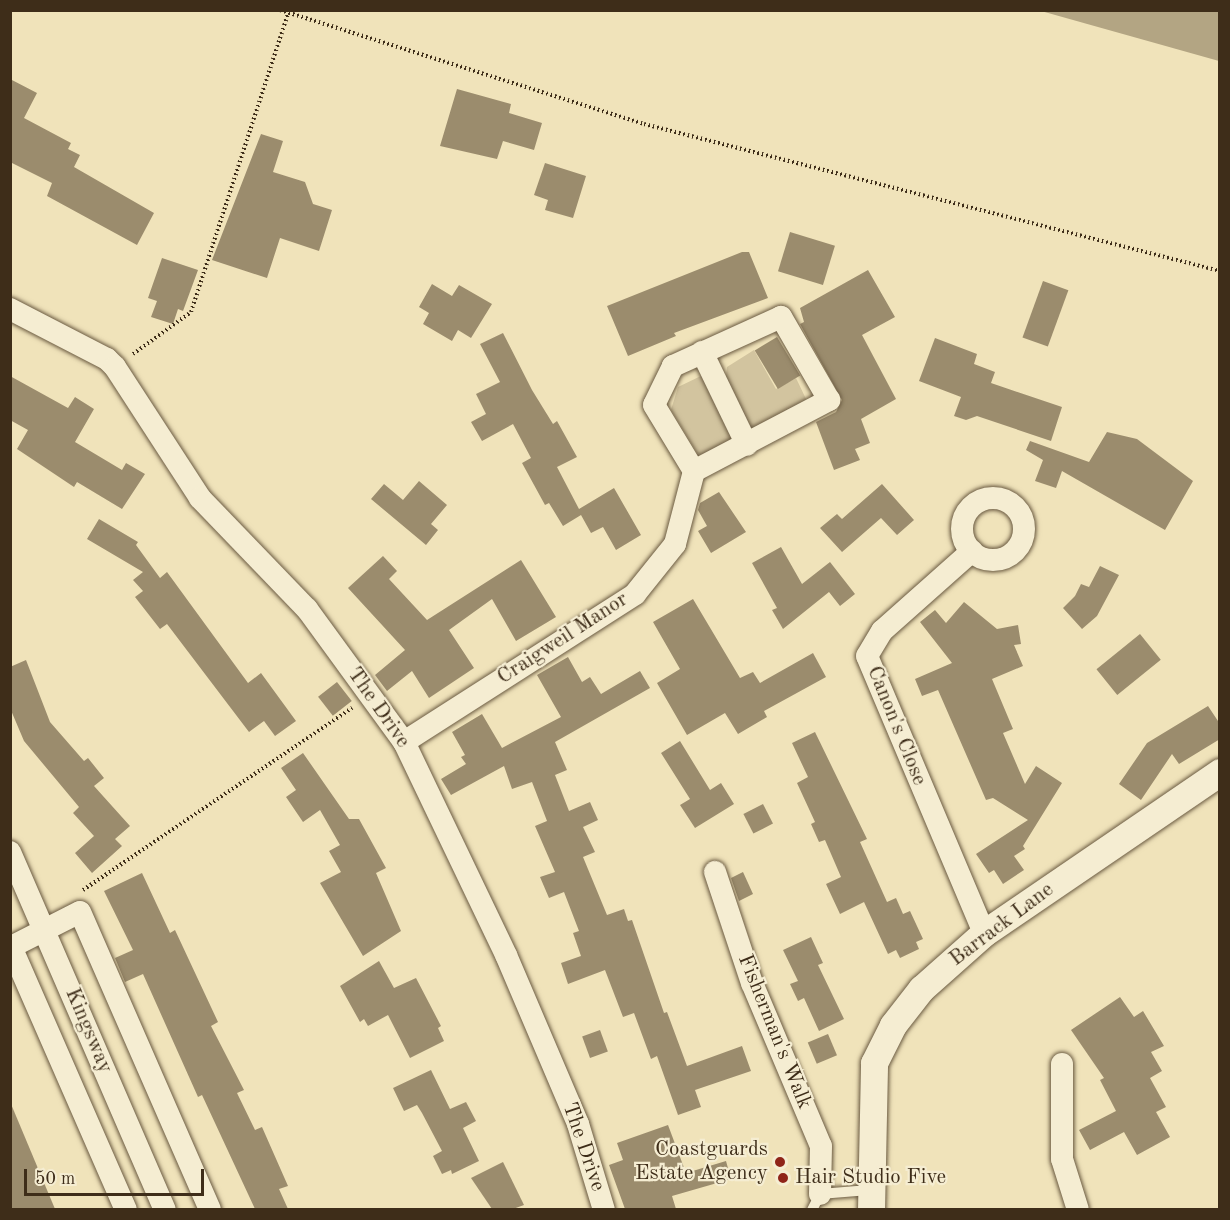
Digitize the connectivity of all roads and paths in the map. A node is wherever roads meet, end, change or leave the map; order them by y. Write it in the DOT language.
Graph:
graph roads {
  1 [pos="280,10"];
  2 [pos="288,13"];
  3 [pos="1220,271"];
  4 [pos="10,309"];
  5 [pos="702,352"];
  6 [pos="115,367"];
  7 [pos="747,446"];
  8 [pos="694,471"];
  9 [pos="972,551"];
  10 [pos="370,696"];
  11 [pos="404,742"];
  12 [pos="1220,772"];
  13 [pos="10,852"];
  14 [pos="715,872"];
  15 [pos="80,912"];
  16 [pos="44,930"];
  17 [pos="984,933"];
  18 [pos="1062,1064"];
  19 [pos="870,1200"];
  20 [pos="816,1202"];
  21 [pos="126,1209"];
  22 [pos="165,1209"];
  23 [pos="210,1209"];
  24 [pos="604,1209"];
  25 [pos="1078,1209"];
  1 -- 2 [label="path"];
  2 -- 3 [label="path"];
  2 -- 6 [label="path"];
  4 -- 6 [label="street, The Drive"];
  5 -- 7 [label="street"];
  5 -- 7 [label="street"];
  5 -- 8 [label="street"];
  6 -- 10 [label="street, The Drive"];
  7 -- 8 [label="street"];
  8 -- 11 [label="street, Craigweil Manor"];
  9 -- 17 [label="street, Canon's Close"];
  10 -- 11 [label="street, The Drive"];
  10 -- 15 [label="path"];
  11 -- 24 [label="street, The Drive"];
  12 -- 17 [label="street, Barrack Lane"];
  13 -- 16 [label="street, Kingsway"];
  14 -- 20 [label="street, Fisherman's Walk"];
  15 -- 16 [label="street"];
  15 -- 23 [label="street"];
  16 -- 21 [label="street"];
  16 -- 22 [label="street, Kingsway"];
  17 -- 19 [label="street, Barrack Lane"];
  18 -- 25 [label="street"];
  19 -- 20 [label="lane"];
}
